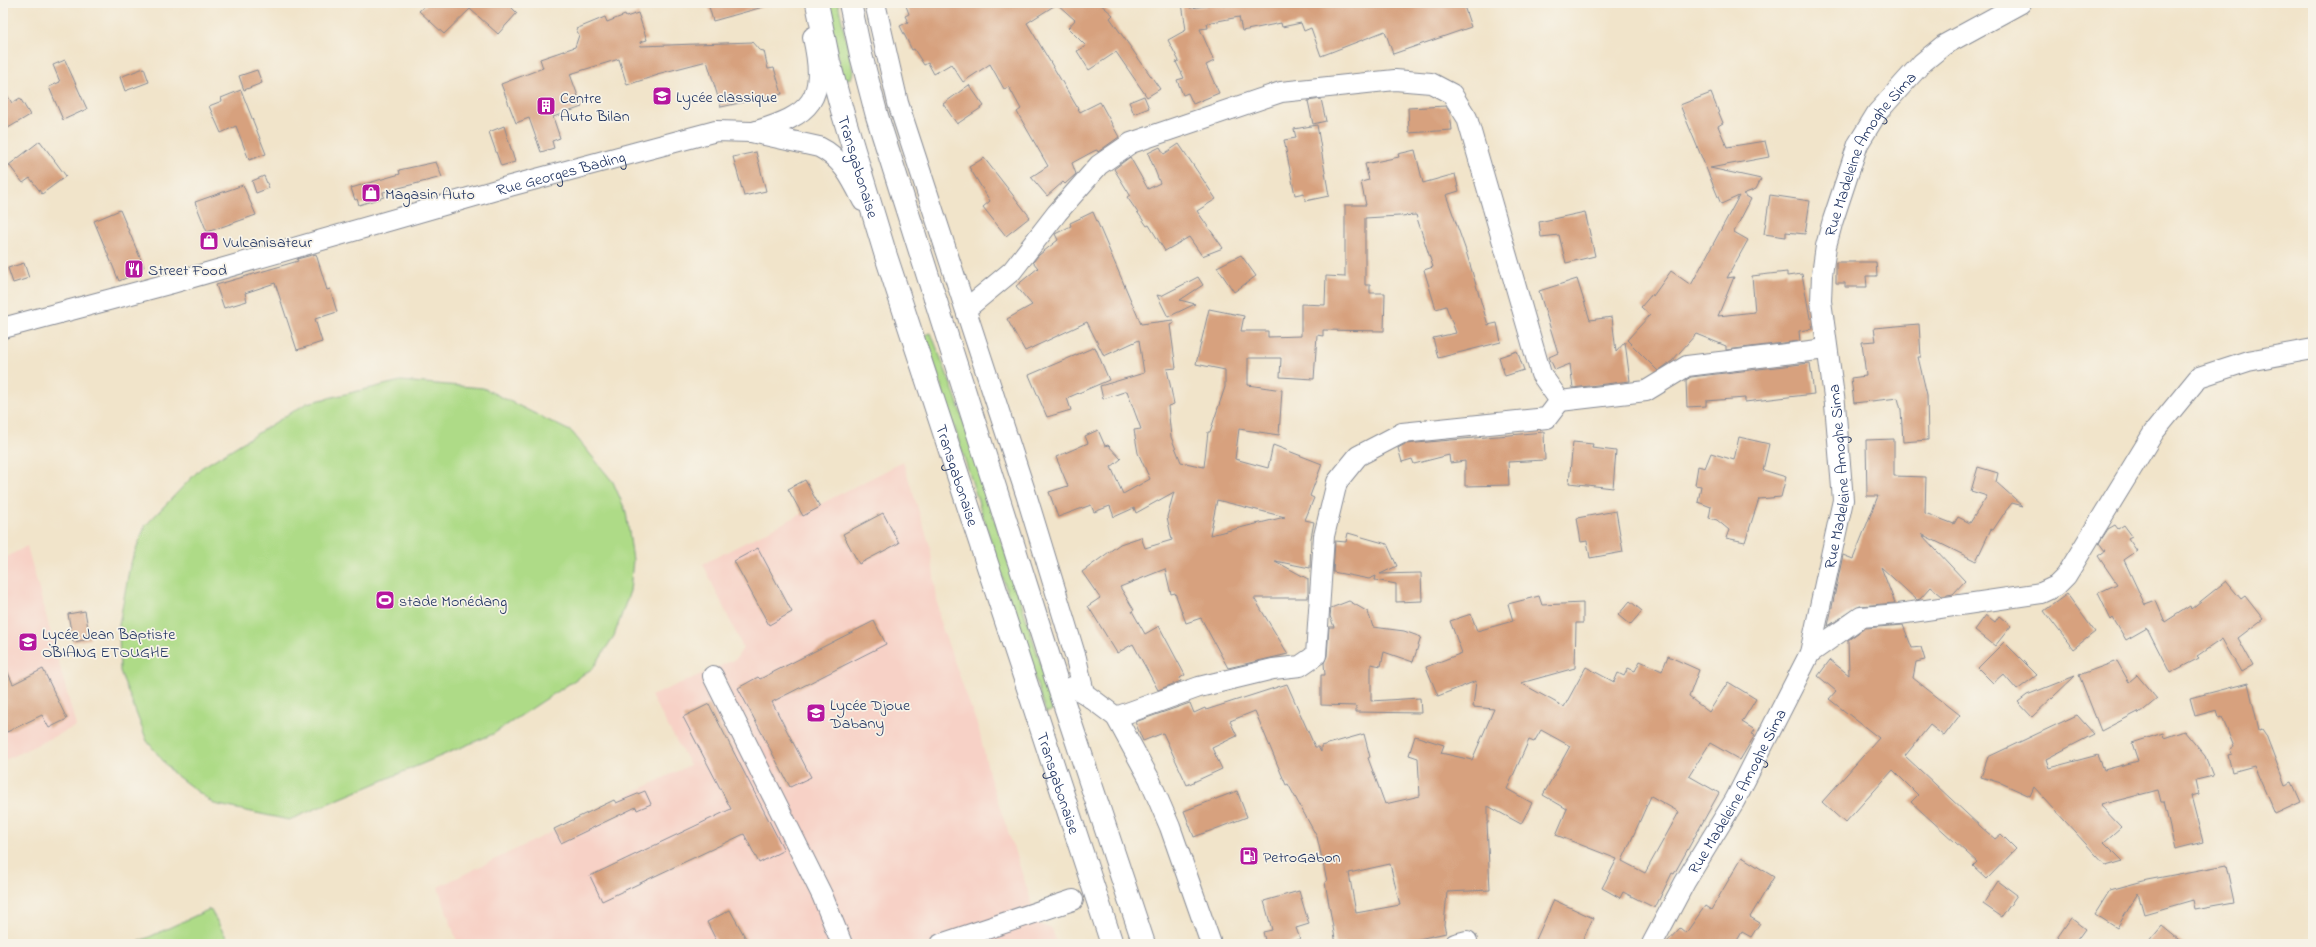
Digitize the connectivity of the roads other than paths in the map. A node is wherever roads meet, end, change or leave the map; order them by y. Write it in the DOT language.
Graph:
graph roads {
  1 [pos="811,3"];
  2 [pos="817,3"];
  3 [pos="850,3"];
  4 [pos="875,3"];
  5 [pos="2021,3"];
  6 [pos="751,132"];
  7 [pos="886,256"];
  8 [pos="966,309"];
  9 [pos="3,328"];
  10 [pos="1826,349"];
  11 [pos="2313,349"];
  12 [pos="1560,401"];
  13 [pos="1026,494"];
  14 [pos="1000,504"];
  15 [pos="1810,653"];
  16 [pos="713,676"];
  17 [pos="1056,679"];
  18 [pos="1084,693"];
  19 [pos="1116,717"];
  20 [pos="1073,900"];
  21 [pos="842,944"];
  22 [pos="941,944"];
  23 [pos="1112,944"];
  24 [pos="1144,944"];
  25 [pos="1211,944"];
  26 [pos="1652,944"];
  1 -- 6 [label="street"];
  2 -- 7 [label="highway, Transgabonaise"];
  3 -- 14 [label="highway, Transgabonaise"];
  4 -- 8 [label="street"];
  5 -- 10 [label="street, Rue Madeleine Amoghe Sima"];
  6 -- 7 [label="street"];
  6 -- 9 [label="street, Rue Georges Bading"];
  7 -- 23 [label="highway, Transgabonaise"];
  8 -- 12 [label="street"];
  8 -- 13 [label="street"];
  10 -- 12 [label="street"];
  10 -- 15 [label="street, Rue Madeleine Amoghe Sima"];
  11 -- 15 [label="street"];
  12 -- 19 [label="street"];
  13 -- 14 [label="street"];
  13 -- 18 [label="street"];
  14 -- 17 [label="highway, Transgabonaise"];
  15 -- 26 [label="street, Rue Madeleine Amoghe Sima"];
  16 -- 21 [label="street"];
  17 -- 18 [label="street"];
  17 -- 24 [label="highway, Transgabonaise"];
  18 -- 19 [label="street"];
  19 -- 25 [label="street"];
  20 -- 22 [label="street"];
}
